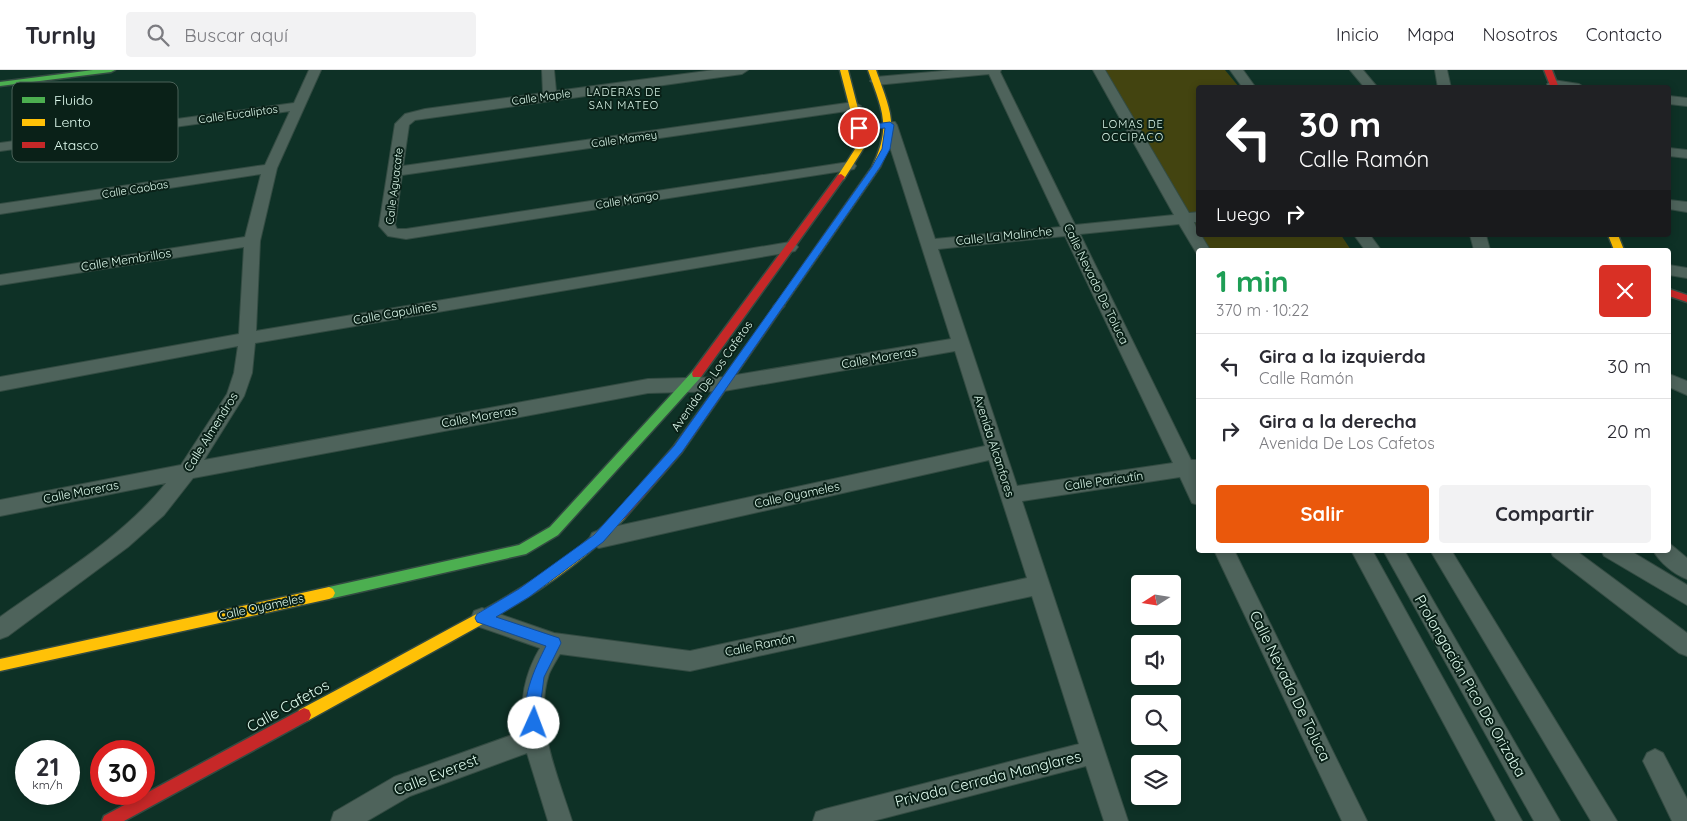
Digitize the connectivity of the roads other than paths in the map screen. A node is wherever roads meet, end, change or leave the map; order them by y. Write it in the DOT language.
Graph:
graph roads {
  1 [pos="111,70"];
  2 [pos="314,70"];
  3 [pos="548,70"];
  4 [pos="742,70"];
  5 [pos="844,70"];
  6 [pos="994,70"];
  7 [pos="1099,70"];
  8 [pos="1236,70"];
  9 [pos="1356,70"];
  10 [pos="1441,70"];
  11 [pos="1548,70"];
  12 [pos="874,75"];
  13 [pos="16,82"];
  14 [pos="1248,85"];
  15 [pos="1369,85"];
  16 [pos="1444,85"];
  17 [pos="1554,85"];
  18 [pos="550,96"];
  19 [pos="1671,100"];
  20 [pos="1687,102"];
  21 [pos="297,106"];
  22 [pos="854,106"];
  23 [pos="178,122"];
  24 [pos="402,124"];
  25 [pos="873,127"];
  26 [pos="1671,152"];
  27 [pos="1687,154"];
  28 [pos="849,166"];
  29 [pos="270,168"];
  30 [pos="394,172"];
  31 [pos="1671,204"];
  32 [pos="1687,207"];
  33 [pos="0,209"];
  34 [pos="1191,218"];
  35 [pos="1070,229"];
  36 [pos="1196,233"];
  37 [pos="406,234"];
  38 [pos="1363,237"];
  39 [pos="252,241"];
  40 [pos="929,245"];
  41 [pos="790,247"];
  42 [pos="1372,248"];
  43 [pos="1671,270"];
  44 [pos="1687,273"];
  45 [pos="0,280"];
  46 [pos="1671,293"];
  47 [pos="1687,299"];
  48 [pos="247,338"];
  49 [pos="960,344"];
  50 [pos="1671,381"];
  51 [pos="0,384"];
  52 [pos="689,384"];
  53 [pos="724,384"];
  54 [pos="1687,388"];
  55 [pos="996,450"];
  56 [pos="1192,468"];
  57 [pos="187,471"];
  58 [pos="1196,485"];
  59 [pos="1010,495"];
  60 [pos="0,508"];
  61 [pos="598,538"];
  62 [pos="522,550"];
  63 [pos="1225,553"];
  64 [pos="1363,553"];
  65 [pos="1395,553"];
  66 [pos="1442,553"];
  67 [pos="1564,553"];
  68 [pos="1617,553"];
  69 [pos="1039,585"];
  70 [pos="1687,596"];
  71 [pos="482,618"];
  72 [pos="0,629"];
  73 [pos="554,643"];
  74 [pos="1687,646"];
  75 [pos="0,665"];
  76 [pos="534,739"];
  77 [pos="1093,752"];
  78 [pos="1655,761"];
  79 [pos="109,821"];
  80 [pos="343,821"];
  81 [pos="560,821"];
  82 [pos="825,821"];
  83 [pos="1116,821"];
  84 [pos="1355,821"];
  85 [pos="1510,821"];
  86 [pos="1548,821"];
  87 [pos="1605,821"];
  88 [pos="1685,821"];
  1 -- 13 [label="street"];
  2 -- 21 [label="street, Calle Almendros"];
  3 -- 18 [label="street"];
  4 -- 18 [label="street, Calle Maple"];
  5 -- 22 [label="street, Avenida Alcanfores"];
  6 -- 12 [label="street"];
  6 -- 35 [label="street, Calle Nevado De Toluca"];
  7 -- 34 [label="street"];
  8 -- 14 [label="street"];
  9 -- 15 [label="street"];
  10 -- 16 [label="street"];
  11 -- 17 [label="street"];
  12 -- 25 [label="street, Avenida Alcanfores"];
  18 -- 24 [label="street, Calle Maple"];
  19 -- 20 [label="street"];
  21 -- 23 [label="street, Calle Eucaliptos"];
  21 -- 29 [label="street, Calle Almendros"];
  22 -- 25 [label="street, Avenida Alcanfores"];
  22 -- 30 [label="street, Calle Mamey"];
  24 -- 30 [label="street, Calle Aguacate"];
  25 -- 28 [label="street, Avenida De Los Cafetos"];
  25 -- 40 [label="street, Avenida Alcanfores"];
  25 -- 53 [label="street, Avenida De Los Cafetos"];
  26 -- 27 [label="street"];
  28 -- 37 [label="street, Calle Mango"];
  28 -- 41 [label="street, Avenida De Los Cafetos"];
  29 -- 33 [label="street, Calle Caobas"];
  29 -- 39 [label="street, Calle Almendros"];
  30 -- 37 [label="street, Calle Aguacate"];
  31 -- 32 [label="street"];
  34 -- 35 [label="street, Calle La Malinche"];
  34 -- 36 [label="street"];
  35 -- 40 [label="street, Calle La Malinche"];
  35 -- 56 [label="street, Calle Nevado De Toluca"];
  38 -- 42 [label="street"];
  39 -- 45 [label="street, Calle Membrillos"];
  39 -- 48 [label="street, Calle Almendros"];
  40 -- 49 [label="street, Avenida Alcanfores"];
  41 -- 48 [label="street, Calle Capulines"];
  41 -- 52 [label="street, Avenida De Los Cafetos"];
  43 -- 44 [label="street"];
  46 -- 47 [label="street"];
  48 -- 51 [label="street, Calle Capulines"];
  48 -- 57 [label="street, Calle Almendros"];
  49 -- 53 [label="street, Calle Moreras"];
  49 -- 55 [label="street, Avenida Alcanfores"];
  50 -- 54 [label="street"];
  52 -- 53 [label="street, Calle Moreras"];
  52 -- 57 [label="street, Calle Moreras"];
  52 -- 62 [label="street, Avenida De Los Cafetos"];
  53 -- 61 [label="street, Avenida De Los Cafetos"];
  55 -- 59 [label="street, Avenida Alcanfores"];
  55 -- 61 [label="street, Calle Oyameles"];
  56 -- 58 [label="street, Calle Nevado De Toluca"];
  56 -- 59 [label="street, Calle Paricutín"];
  57 -- 60 [label="street, Calle Moreras"];
  57 -- 72 [label="street, Calle Almendros"];
  59 -- 69 [label="street, Avenida Alcanfores"];
  61 -- 71 [label="street, Avenida De Los Cafetos"];
  62 -- 75 [label="street, Calle Oyameles"];
  63 -- 84 [label="street, Calle Nevado De Toluca"];
  64 -- 85 [label="street"];
  65 -- 86 [label="street, Prolongación Pico De Orizaba"];
  66 -- 87 [label="street"];
  67 -- 74 [label="street"];
  68 -- 70 [label="street"];
  69 -- 73 [label="street, Calle Ramón"];
  69 -- 77 [label="street, Avenida Alcanfores"];
  71 -- 73 [label="street, Calle Ramón"];
  71 -- 79 [label="street, Calle Cafetos"];
  73 -- 76 [label="street"];
  76 -- 80 [label="street, Calle Everest"];
  76 -- 81 [label="street"];
  77 -- 82 [label="street, Privada Cerrada Manglares"];
  77 -- 83 [label="street, Avenida Alcanfores"];
  78 -- 88 [label="street"];
}
